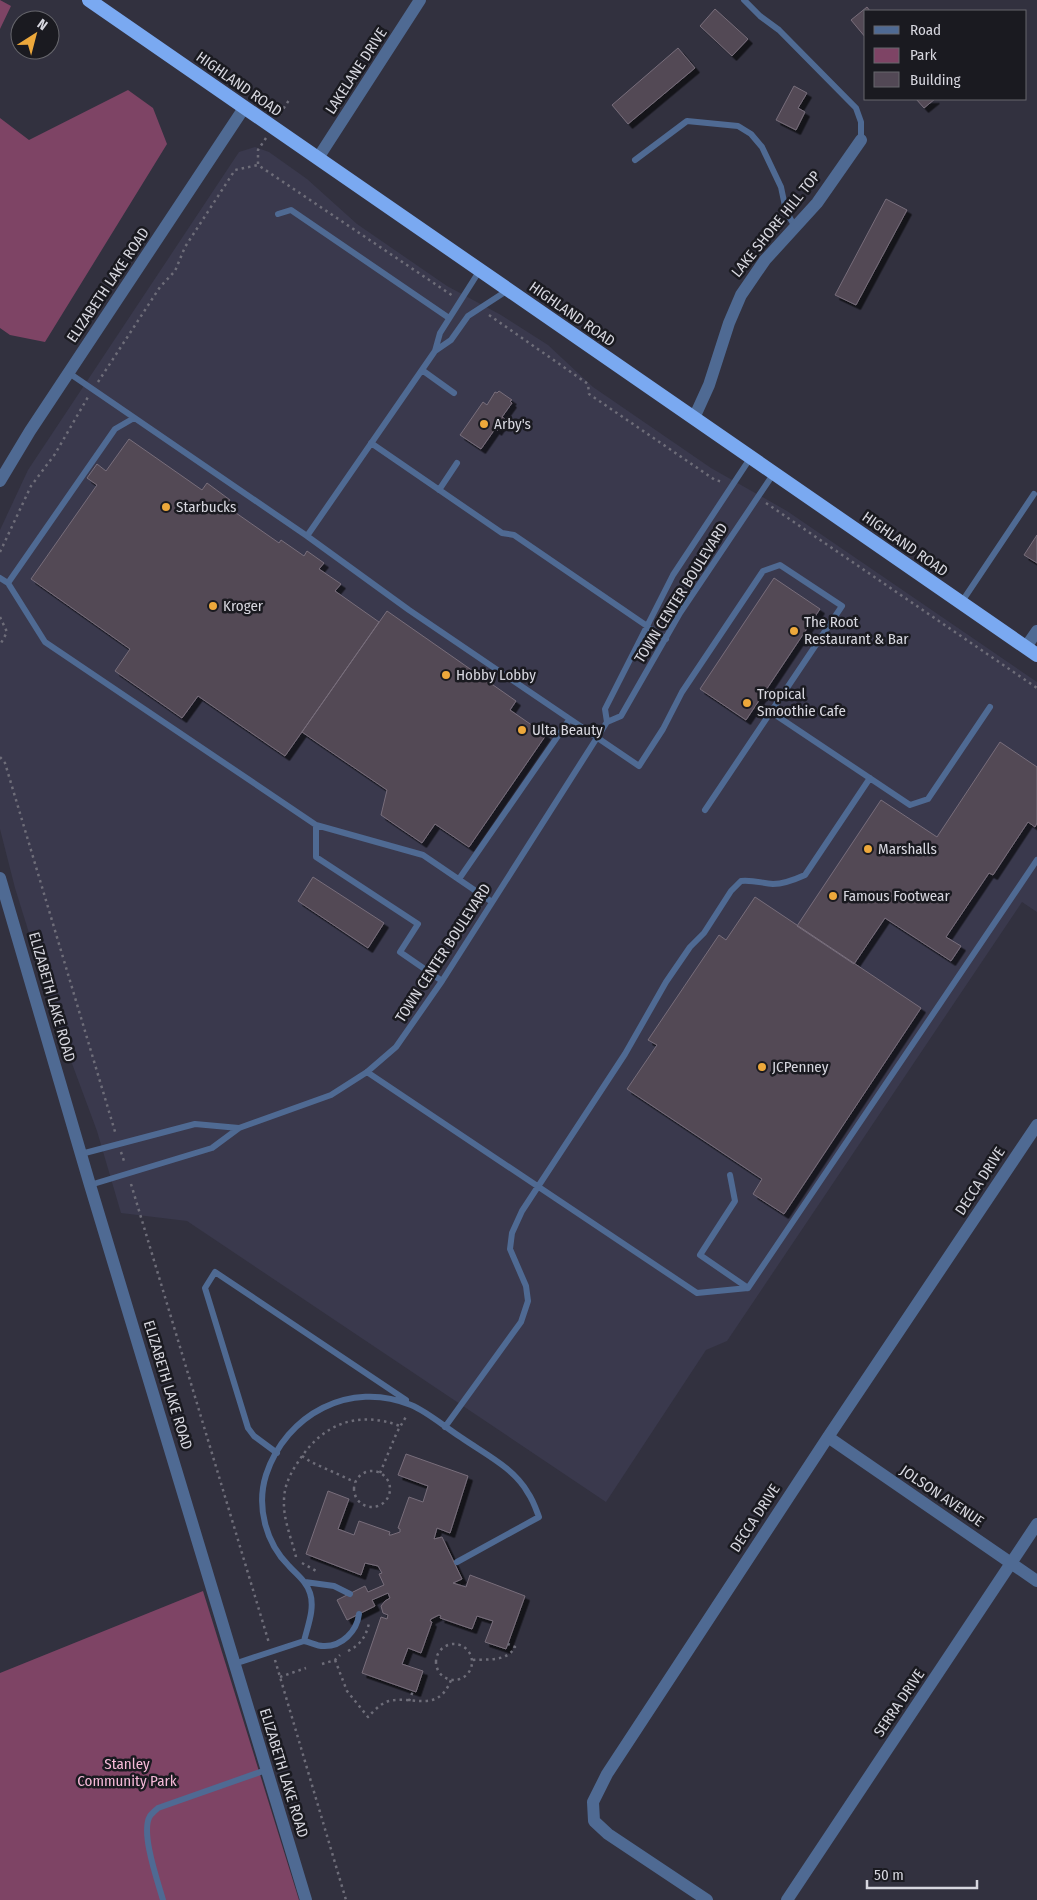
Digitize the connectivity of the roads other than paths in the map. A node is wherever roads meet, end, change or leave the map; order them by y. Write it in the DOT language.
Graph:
graph roads {
  1 [pos="88,0"];
  2 [pos="420,0"];
  3 [pos="744,0"];
  4 [pos="244,108"];
  5 [pos="861,140"];
  6 [pos="318,158"];
  7 [pos="635,160"];
  8 [pos="278,214"];
  9 [pos="796,228"];
  10 [pos="480,270"];
  11 [pos="508,290"];
  12 [pos="449,318"];
  13 [pos="435,351"];
  14 [pos="422,370"];
  15 [pos="69,373"];
  16 [pos="454,393"];
  17 [pos="134,418"];
  18 [pos="694,418"];
  19 [pos="371,443"];
  20 [pos="751,457"];
  21 [pos="457,463"];
  22 [pos="774,474"];
  23 [pos="0,481"];
  24 [pos="439,490"];
  25 [pos="1034,494"];
  26 [pos="307,536"];
  27 [pos="0,578"];
  28 [pos="8,583"];
  29 [pos="962,603"];
  30 [pos="648,627"];
  31 [pos="1037,631"];
  32 [pos="666,639"];
  33 [pos="1031,651"];
  34 [pos="990,707"];
  35 [pos="771,712"];
  36 [pos="569,720"];
  37 [pos="607,722"];
  38 [pos="597,740"];
  39 [pos="870,778"];
  40 [pos="705,810"];
  41 [pos="316,825"];
  42 [pos="1037,860"];
  43 [pos="0,878"];
  44 [pos="459,879"];
  45 [pos="492,902"];
  46 [pos="442,981"];
  47 [pos="367,1072"];
  48 [pos="1037,1125"];
  49 [pos="239,1128"];
  50 [pos="81,1154"];
  51 [pos="730,1174"];
  52 [pos="90,1185"];
  53 [pos="537,1186"];
  54 [pos="748,1288"];
  55 [pos="413,1405"];
  56 [pos="445,1427"];
  57 [pos="828,1437"];
  58 [pos="277,1452"];
  59 [pos="1037,1524"];
  60 [pos="457,1562"];
  61 [pos="1011,1563"];
  62 [pos="1037,1581"];
  63 [pos="304,1582"];
  64 [pos="350,1594"];
  65 [pos="359,1614"];
  66 [pos="304,1641"];
  67 [pos="234,1664"];
  68 [pos="266,1770"];
  69 [pos="163,1900"];
  70 [pos="306,1900"];
  71 [pos="707,1900"];
  72 [pos="787,1900"];
  1 -- 4 [label="highway, HIGHLAND ROAD"];
  2 -- 6 [label="street, LAKELANE DRIVE"];
  3 -- 5 [label="lane"];
  4 -- 6 [label="highway, HIGHLAND ROAD"];
  4 -- 15 [label="street, ELIZABETH LAKE ROAD"];
  5 -- 9 [label="street, LAKE SHORE HILL TOP"];
  6 -- 10 [label="highway, HIGHLAND ROAD"];
  7 -- 9 [label="lane"];
  8 -- 12 [label="lane"];
  9 -- 18 [label="street, LAKE SHORE HILL TOP"];
  10 -- 11 [label="highway, HIGHLAND ROAD"];
  10 -- 12 [label="lane"];
  11 -- 13 [label="lane"];
  11 -- 18 [label="highway, HIGHLAND ROAD"];
  12 -- 13 [label="lane"];
  13 -- 14 [label="lane"];
  14 -- 16 [label="lane"];
  14 -- 19 [label="lane"];
  15 -- 17 [label="lane"];
  15 -- 23 [label="street, ELIZABETH LAKE ROAD"];
  17 -- 26 [label="lane"];
  17 -- 28 [label="lane"];
  18 -- 20 [label="highway, HIGHLAND ROAD"];
  19 -- 24 [label="lane"];
  19 -- 26 [label="lane"];
  20 -- 22 [label="highway, HIGHLAND ROAD"];
  20 -- 30 [label="lane, TOWN CENTER BOULEVARD"];
  21 -- 24 [label="lane"];
  22 -- 29 [label="highway, HIGHLAND ROAD"];
  22 -- 32 [label="lane, TOWN CENTER BOULEVARD"];
  24 -- 30 [label="lane"];
  25 -- 29 [label="lane"];
  26 -- 36 [label="lane"];
  27 -- 28 [label="lane"];
  28 -- 41 [label="lane"];
  29 -- 33 [label="highway, HIGHLAND ROAD"];
  30 -- 32 [label="lane"];
  30 -- 37 [label="lane, TOWN CENTER BOULEVARD"];
  31 -- 33 [label="street"];
  32 -- 37 [label="lane, TOWN CENTER BOULEVARD"];
  34 -- 39 [label="lane"];
  35 -- 38 [label="lane"];
  35 -- 39 [label="lane"];
  35 -- 40 [label="lane"];
  36 -- 38 [label="lane"];
  36 -- 44 [label="lane"];
  37 -- 38 [label="lane, TOWN CENTER BOULEVARD"];
  38 -- 45 [label="lane, TOWN CENTER BOULEVARD"];
  39 -- 53 [label="lane"];
  41 -- 44 [label="lane"];
  41 -- 46 [label="lane"];
  42 -- 54 [label="lane"];
  43 -- 50 [label="street, ELIZABETH LAKE ROAD"];
  44 -- 45 [label="lane"];
  45 -- 46 [label="lane, TOWN CENTER BOULEVARD"];
  46 -- 47 [label="lane, TOWN CENTER BOULEVARD"];
  47 -- 49 [label="lane, TOWN CENTER BOULEVARD"];
  47 -- 53 [label="lane"];
  48 -- 57 [label="street, DECCA DRIVE"];
  49 -- 50 [label="lane, TOWN CENTER BOULEVARD"];
  49 -- 52 [label="lane, TOWN CENTER BOULEVARD"];
  50 -- 52 [label="street, ELIZABETH LAKE ROAD"];
  51 -- 54 [label="lane"];
  52 -- 67 [label="street, ELIZABETH LAKE ROAD"];
  53 -- 54 [label="lane"];
  53 -- 56 [label="lane"];
  55 -- 56 [label="lane"];
  55 -- 58 [label="lane"];
  55 -- 58 [label="lane"];
  56 -- 60 [label="lane"];
  57 -- 61 [label="street, JOLSON AVENUE"];
  57 -- 71 [label="street, DECCA DRIVE"];
  58 -- 63 [label="lane"];
  59 -- 61 [label="street, SERRA DRIVE"];
  61 -- 62 [label="street, JOLSON AVENUE"];
  61 -- 72 [label="street, SERRA DRIVE"];
  63 -- 64 [label="lane"];
  63 -- 66 [label="lane"];
  65 -- 66 [label="lane"];
  66 -- 67 [label="lane"];
  67 -- 68 [label="street, ELIZABETH LAKE ROAD"];
  68 -- 69 [label="lane"];
  68 -- 70 [label="street, ELIZABETH LAKE ROAD"];
}
